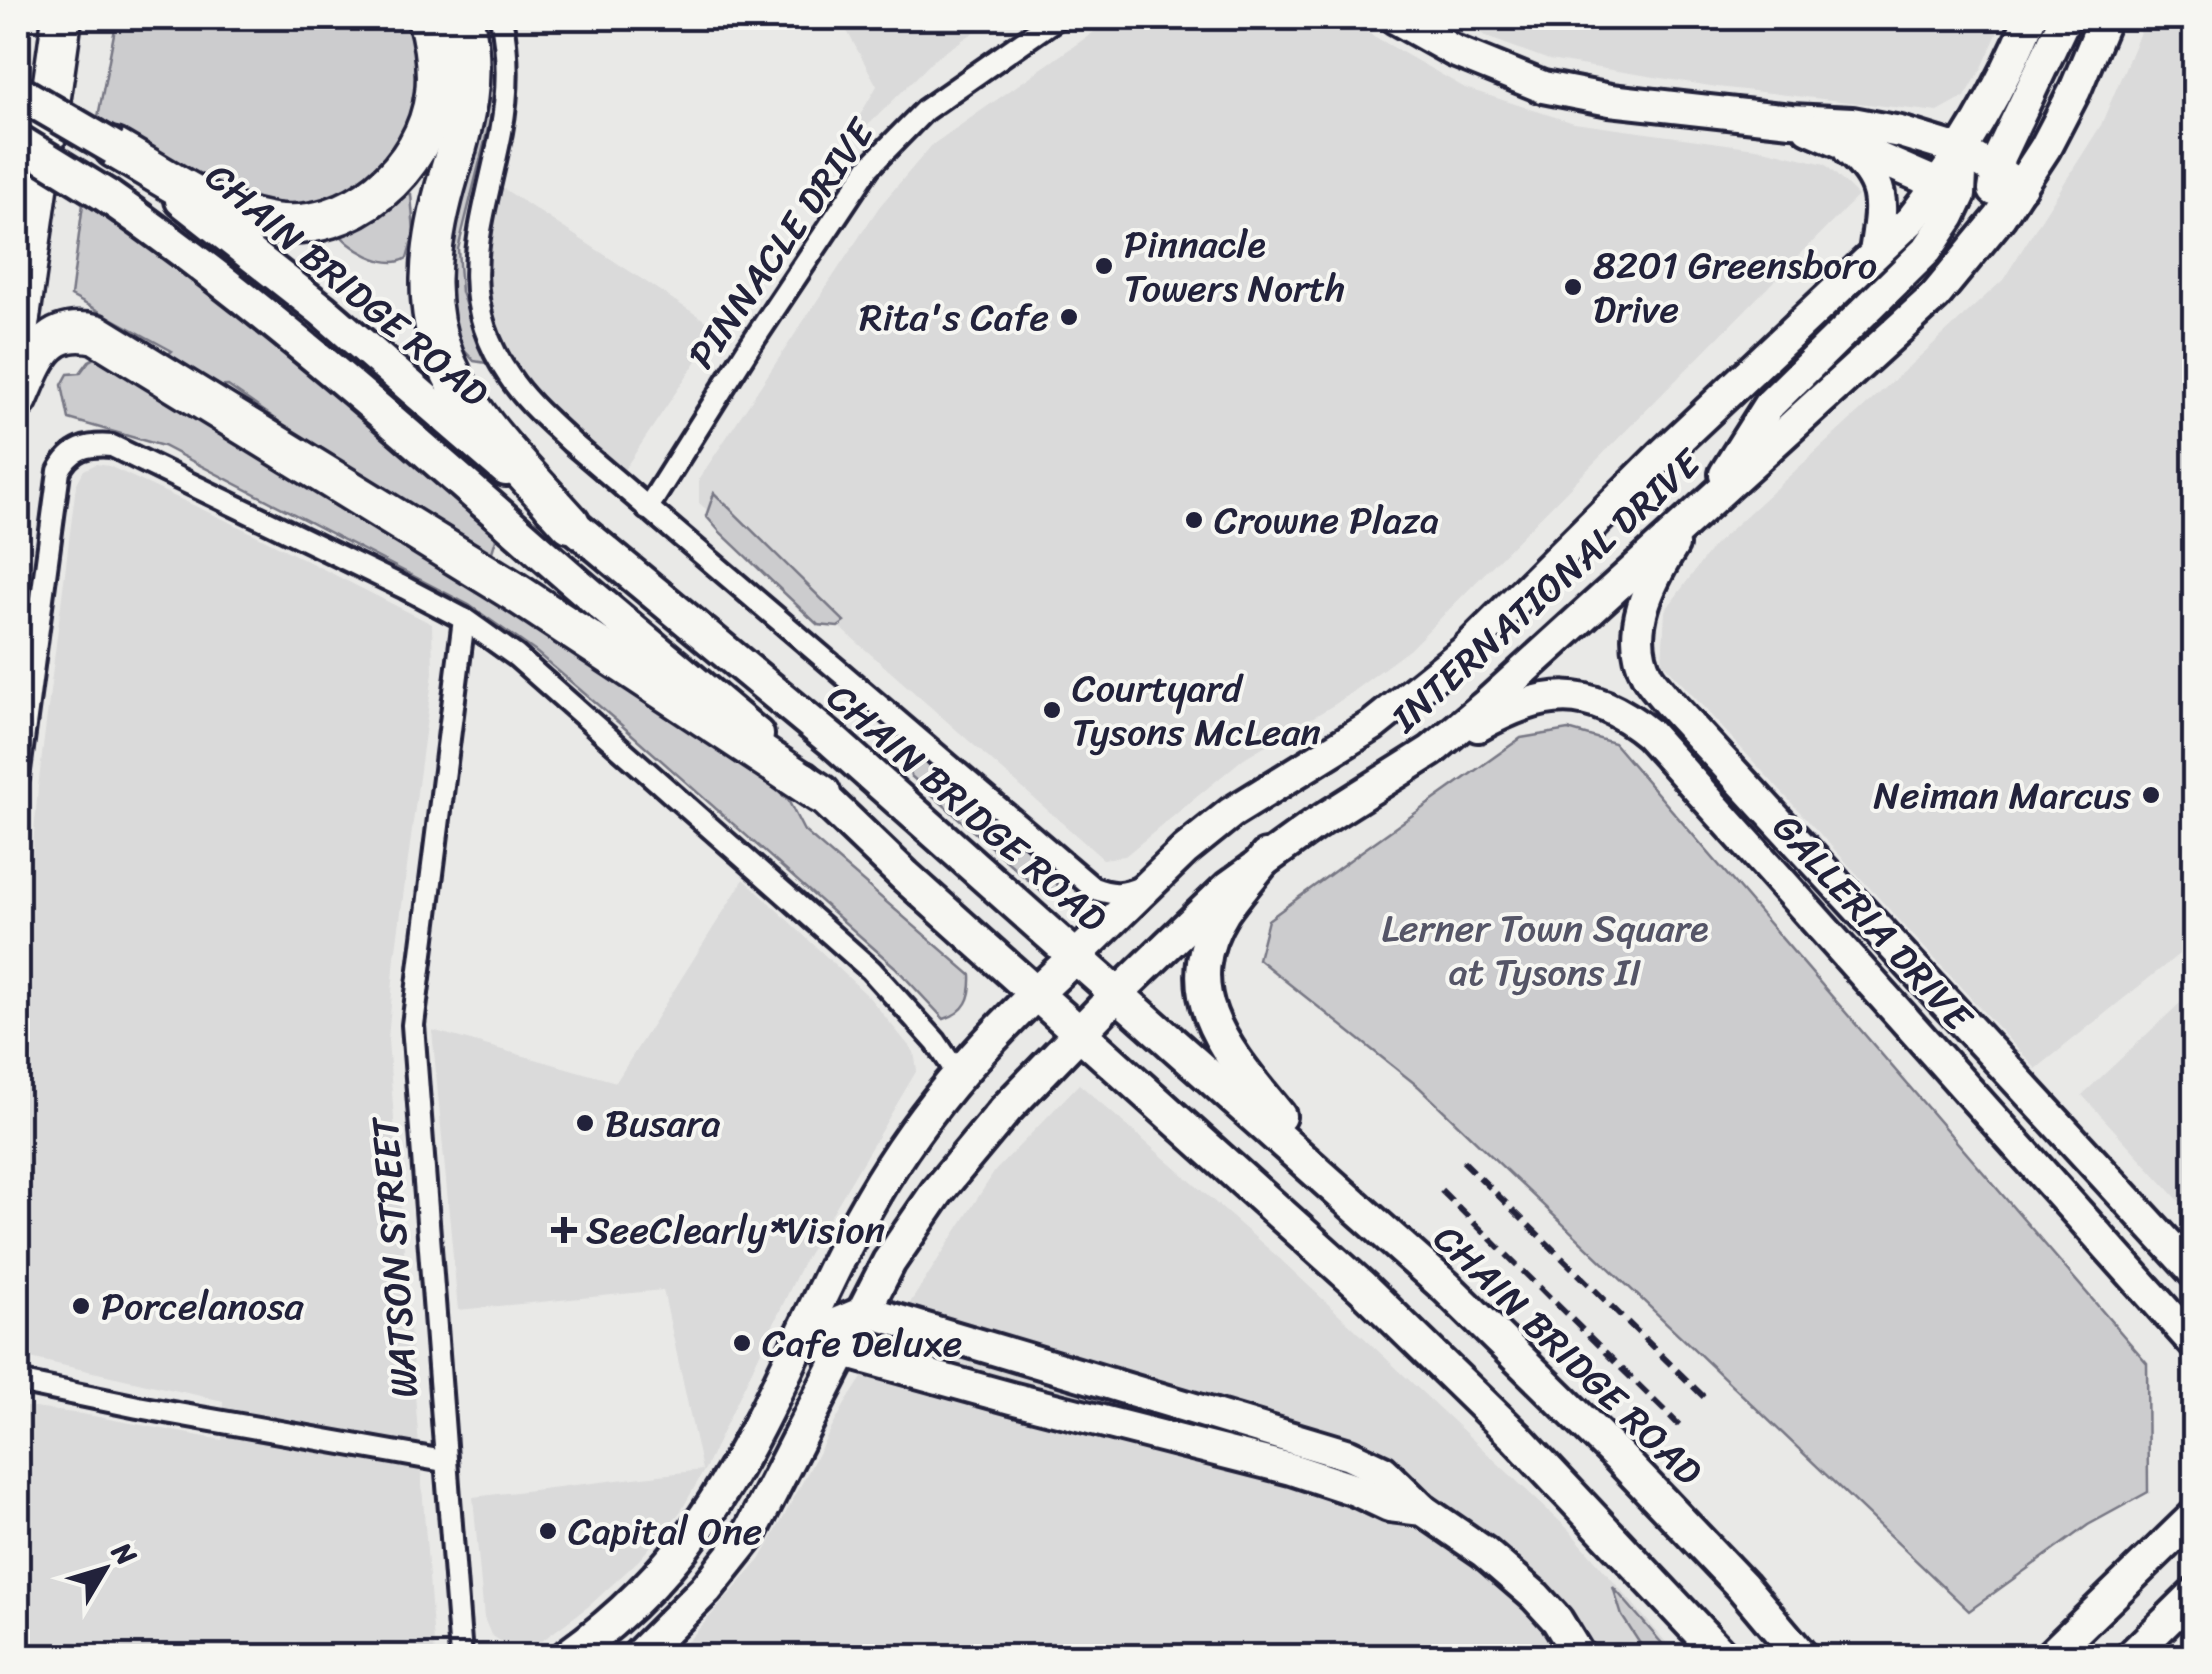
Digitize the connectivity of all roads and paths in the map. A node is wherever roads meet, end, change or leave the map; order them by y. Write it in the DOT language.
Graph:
graph roads {
  1 [pos="62,18"];
  2 [pos="76,18"];
  3 [pos="427,18"];
  4 [pos="463,18"];
  5 [pos="501,18"];
  6 [pos="1057,18"];
  7 [pos="1395,18"];
  8 [pos="2030,18"];
  9 [pos="2065,18"];
  10 [pos="2105,18"];
  11 [pos="55,68"];
  12 [pos="18,92"];
  13 [pos="1790,120"];
  14 [pos="18,140"];
  15 [pos="1839,141"];
  16 [pos="114,148"];
  17 [pos="1962,151"];
  18 [pos="2009,179"];
  19 [pos="1950,189"];
  20 [pos="2000,217"];
  21 [pos="1875,253"];
  22 [pos="18,320"];
  23 [pos="18,399"];
  24 [pos="1714,495"];
  25 [pos="647,509"];
  26 [pos="1690,517"];
  27 [pos="570,523"];
  28 [pos="464,619"];
  29 [pos="1431,751"];
  30 [pos="18,765"];
  31 [pos="821,794"];
  32 [pos="1266,858"];
  33 [pos="1152,882"];
  34 [pos="1076,957"];
  35 [pos="1036,993"];
  36 [pos="1117,994"];
  37 [pos="1078,1032"];
  38 [pos="957,1073"];
  39 [pos="1342,1194"];
  40 [pos="2194,1272"];
  41 [pos="866,1311"];
  42 [pos="799,1338"];
  43 [pos="2194,1343"];
  44 [pos="844,1352"];
  45 [pos="18,1382"];
  46 [pos="444,1460"];
  47 [pos="1423,1510"];
  48 [pos="2194,1516"];
  49 [pos="1742,1586"];
  50 [pos="2194,1594"];
  51 [pos="461,1656"];
  52 [pos="568,1656"];
  53 [pos="639,1656"];
  54 [pos="1578,1656"];
  55 [pos="1722,1656"];
  56 [pos="1802,1656"];
  57 [pos="1813,1656"];
  58 [pos="2050,1656"];
  59 [pos="2132,1656"];
  1 -- 11 [label="highway"];
  2 -- 11 [label="highway"];
  3 -- 16 [label="highway"];
  4 -- 27 [label="highway"];
  5 -- 25 [label="street"];
  6 -- 25 [label="street, PINNACLE DRIVE"];
  7 -- 13 [label="street"];
  8 -- 17 [label="street, INTERNATIONAL DRIVE"];
  9 -- 18 [label="street"];
  10 -- 18 [label="street, INTERNATIONAL DRIVE"];
  11 -- 22 [label="highway"];
  12 -- 16 [label="main road, CHAIN BRIDGE ROAD, bridge"];
  13 -- 15 [label="street"];
  13 -- 17 [label="street"];
  14 -- 31 [label="main road, CHAIN BRIDGE ROAD, bridge"];
  15 -- 19 [label="street"];
  15 -- 21 [label="street"];
  16 -- 27 [label="main road, CHAIN BRIDGE ROAD"];
  17 -- 18 [label="street"];
  17 -- 19 [label="street, INTERNATIONAL DRIVE"];
  18 -- 20 [label="street, INTERNATIONAL DRIVE"];
  19 -- 20 [label="street"];
  19 -- 21 [label="street, INTERNATIONAL DRIVE"];
  19 -- 24 [label="street"];
  20 -- 24 [label="street, INTERNATIONAL DRIVE"];
  21 -- 33 [label="street, INTERNATIONAL DRIVE"];
  23 -- 31 [label="highway"];
  24 -- 26 [label="street, INTERNATIONAL DRIVE"];
  25 -- 33 [label="street"];
  26 -- 29 [label="street, INTERNATIONAL DRIVE"];
  26 -- 40 [label="street, GALLERIA DRIVE"];
  27 -- 34 [label="main road, CHAIN BRIDGE ROAD"];
  28 -- 30 [label="street"];
  28 -- 38 [label="street"];
  28 -- 46 [label="street, WATSON STREET"];
  29 -- 32 [label="street, INTERNATIONAL DRIVE"];
  29 -- 43 [label="street, GALLERIA DRIVE"];
  31 -- 35 [label="main road, CHAIN BRIDGE ROAD"];
  32 -- 36 [label="street, INTERNATIONAL DRIVE"];
  32 -- 39 [label="main road"];
  33 -- 34 [label="street, INTERNATIONAL DRIVE"];
  34 -- 35 [label="main road, INTERNATIONAL DRIVE"];
  34 -- 36 [label="main road, CHAIN BRIDGE ROAD"];
  35 -- 37 [label="main road, CHAIN BRIDGE ROAD"];
  35 -- 38 [label="main road, INTERNATIONAL DRIVE"];
  36 -- 37 [label="main road, INTERNATIONAL DRIVE"];
  36 -- 39 [label="main road, CHAIN BRIDGE ROAD"];
  37 -- 41 [label="main road, INTERNATIONAL DRIVE"];
  37 -- 55 [label="main road, CHAIN BRIDGE ROAD"];
  38 -- 42 [label="main road, INTERNATIONAL DRIVE"];
  39 -- 49 [label="main road, CHAIN BRIDGE ROAD"];
  41 -- 42 [label="street"];
  41 -- 44 [label="main road, INTERNATIONAL DRIVE"];
  41 -- 47 [label="street"];
  42 -- 44 [label="street"];
  42 -- 52 [label="main road, INTERNATIONAL DRIVE"];
  44 -- 47 [label="street"];
  44 -- 53 [label="main road, INTERNATIONAL DRIVE"];
  45 -- 46 [label="street, WATSON STREET"];
  46 -- 51 [label="street"];
  47 -- 54 [label="street"];
  48 -- 58 [label="street"];
  49 -- 56 [label="main road, CHAIN BRIDGE ROAD"];
  49 -- 57 [label="main road"];
  50 -- 59 [label="street"];
}
